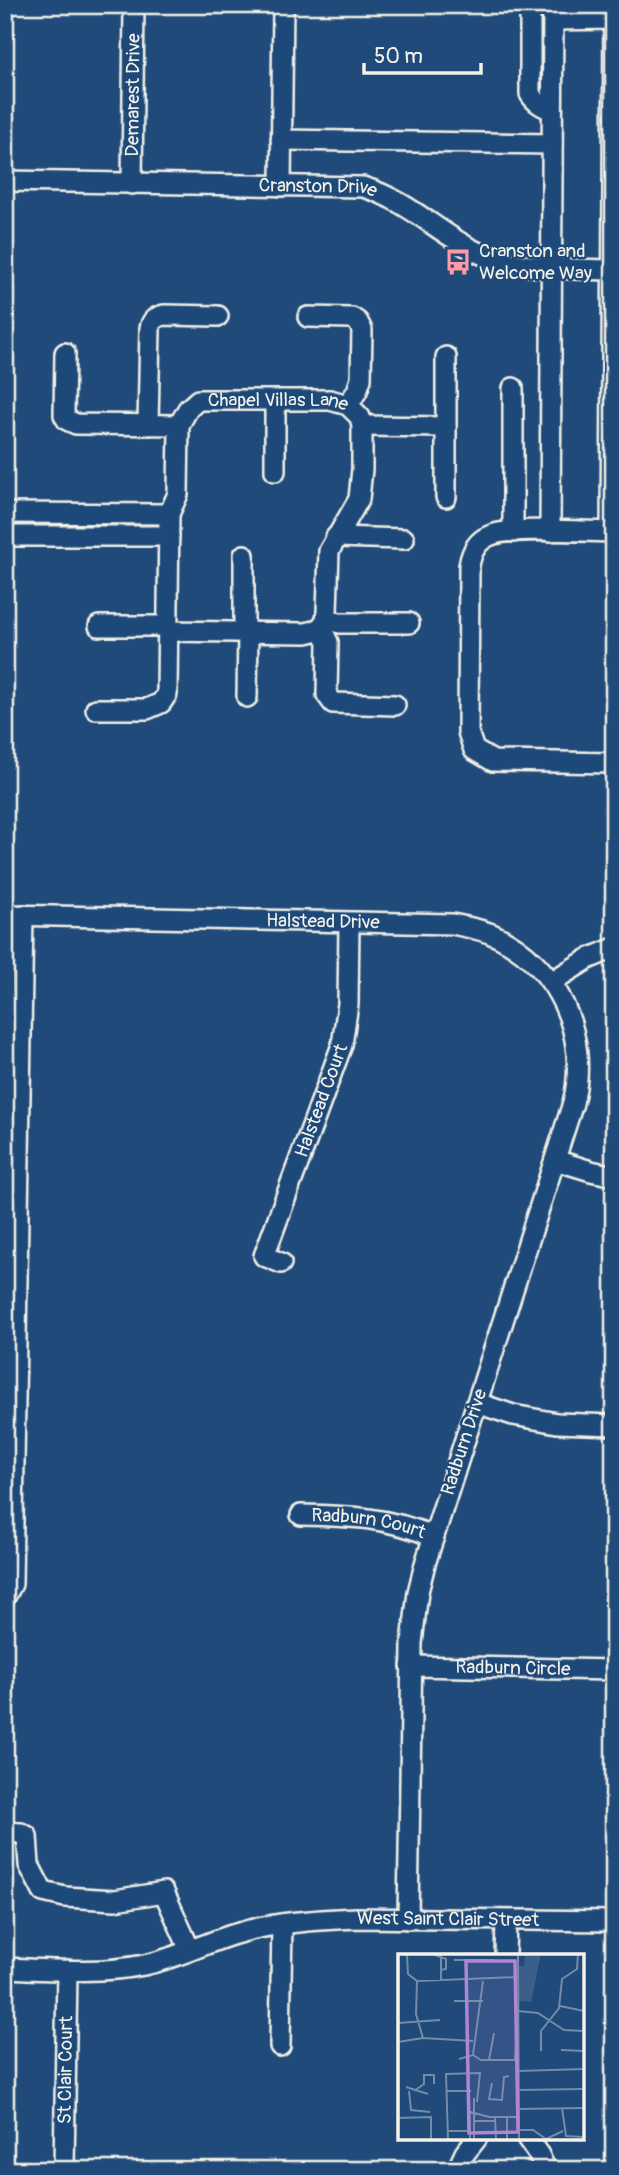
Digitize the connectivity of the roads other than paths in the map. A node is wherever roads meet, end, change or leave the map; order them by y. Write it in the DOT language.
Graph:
graph roads {
  1 [pos="134,5"];
  2 [pos="282,5"];
  3 [pos="530,5"];
  4 [pos="614,8"];
  5 [pos="553,13"];
  6 [pos="614,19"];
  7 [pos="614,48"];
  8 [pos="552,110"];
  9 [pos="281,140"];
  10 [pos="552,144"];
  11 [pos="5,181"];
  12 [pos="132,184"];
  13 [pos="281,186"];
  14 [pos="551,269"];
  15 [pos="613,270"];
  16 [pos="218,316"];
  17 [pos="307,317"];
  18 [pos="65,353"];
  19 [pos="446,357"];
  20 [pos="513,388"];
  21 [pos="275,400"];
  22 [pos="348,405"];
  23 [pos="148,425"];
  24 [pos="179,425"];
  25 [pos="362,426"];
  26 [pos="446,427"];
  27 [pos="612,465"];
  28 [pos="275,471"];
  29 [pos="446,497"];
  30 [pos="612,507"];
  31 [pos="5,513"];
  32 [pos="169,514"];
  33 [pos="550,531"];
  34 [pos="513,532"];
  35 [pos="612,532"];
  36 [pos="5,536"];
  37 [pos="169,536"];
  38 [pos="336,537"];
  39 [pos="404,539"];
  40 [pos="244,555"];
  41 [pos="410,623"];
  42 [pos="324,624"];
  43 [pos="99,626"];
  44 [pos="168,629"];
  45 [pos="246,631"];
  46 [pos="247,697"];
  47 [pos="395,705"];
  48 [pos="96,709"];
  49 [pos="614,763"];
  50 [pos="14,915"];
  51 [pos="349,923"];
  52 [pos="614,948"];
  53 [pos="551,982"];
  54 [pos="555,1160"];
  55 [pos="614,1176"];
  56 [pos="281,1263"];
  57 [pos="477,1404"];
  58 [pos="614,1424"];
  59 [pos="301,1514"];
  60 [pos="434,1537"];
  61 [pos="5,1597"];
  62 [pos="411,1666"];
  63 [pos="614,1670"];
  64 [pos="5,1832"];
  65 [pos="408,1919"];
  66 [pos="506,1921"];
  67 [pos="614,1921"];
  68 [pos="282,1924"];
  69 [pos="190,1950"];
  70 [pos="505,1954"];
  71 [pos="5,1968"];
  72 [pos="67,1970"];
  73 [pos="280,2046"];
  74 [pos="475,2140"];
  75 [pos="528,2140"];
  76 [pos="64,2170"];
  77 [pos="457,2170"];
  78 [pos="546,2170"];
  1 -- 12 [label="street, Demarest Drive"];
  2 -- 9 [label="street"];
  3 -- 8 [label="street"];
  4 -- 6 [label="street"];
  5 -- 6 [label="street"];
  5 -- 8 [label="street"];
  6 -- 7 [label="street"];
  7 -- 15 [label="street"];
  8 -- 10 [label="street"];
  9 -- 10 [label="street"];
  9 -- 13 [label="street"];
  10 -- 14 [label="street"];
  11 -- 12 [label="street, Cranston Drive"];
  12 -- 13 [label="street, Cranston Drive"];
  13 -- 14 [label="street, Cranston Drive"];
  14 -- 15 [label="street, Cranston Drive"];
  14 -- 33 [label="street"];
  15 -- 27 [label="street"];
  16 -- 23 [label="street"];
  17 -- 22 [label="street"];
  18 -- 23 [label="street"];
  19 -- 26 [label="street"];
  20 -- 34 [label="street"];
  21 -- 22 [label="street, Chapel Villas Lane"];
  21 -- 24 [label="street, Chapel Villas Lane"];
  21 -- 28 [label="street"];
  22 -- 25 [label="street, Chapel Villas Lane"];
  23 -- 24 [label="street"];
  24 -- 32 [label="street"];
  25 -- 26 [label="street"];
  25 -- 38 [label="street, Chapel Villas Lane"];
  26 -- 29 [label="street"];
  27 -- 30 [label="street"];
  30 -- 35 [label="street"];
  31 -- 32 [label="street"];
  32 -- 37 [label="street"];
  33 -- 34 [label="street"];
  33 -- 35 [label="street"];
  34 -- 49 [label="street"];
  36 -- 37 [label="street"];
  37 -- 44 [label="street"];
  38 -- 39 [label="street"];
  38 -- 42 [label="street, Chapel Villas Lane"];
  40 -- 45 [label="street"];
  41 -- 42 [label="street"];
  42 -- 45 [label="street"];
  42 -- 47 [label="street, Chapel Villas Lane"];
  43 -- 44 [label="street"];
  44 -- 45 [label="street"];
  44 -- 48 [label="street"];
  45 -- 46 [label="street"];
  50 -- 51 [label="street, Halstead Drive"];
  50 -- 61 [label="street"];
  51 -- 53 [label="street, Halstead Drive"];
  51 -- 56 [label="street, Halstead Court"];
  52 -- 53 [label="street"];
  53 -- 54 [label="street, Radburn Drive"];
  54 -- 55 [label="street"];
  54 -- 57 [label="street, Radburn Drive"];
  57 -- 58 [label="street"];
  57 -- 60 [label="street, Radburn Drive"];
  59 -- 60 [label="street, Radburn Court"];
  60 -- 62 [label="street, Radburn Drive"];
  62 -- 63 [label="street, Radburn Circle"];
  62 -- 65 [label="street, Radburn Drive"];
  64 -- 69 [label="street"];
  65 -- 66 [label="street, West Saint Clair Street"];
  65 -- 68 [label="street, West Saint Clair Street"];
  66 -- 67 [label="street, West Saint Clair Street"];
  66 -- 70 [label="street"];
  68 -- 69 [label="street, West Saint Clair Street"];
  68 -- 73 [label="street"];
  69 -- 72 [label="street, West Saint Clair Street"];
  71 -- 72 [label="street, West Saint Clair Street"];
  72 -- 76 [label="street, St Clair Court"];
  74 -- 77 [label="street"];
  75 -- 78 [label="street"];
}
